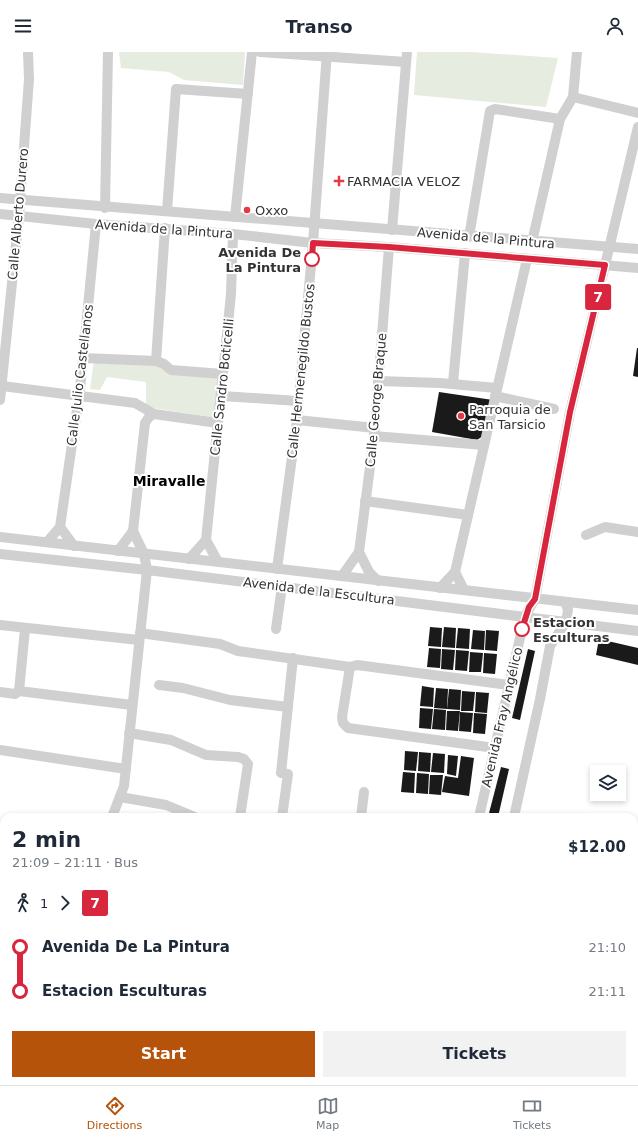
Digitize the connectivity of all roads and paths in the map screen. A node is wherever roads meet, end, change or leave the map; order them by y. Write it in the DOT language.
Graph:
graph roads {
  1 [pos="28,52"];
  2 [pos="108,52"];
  3 [pos="252,52"];
  4 [pos="260,52"];
  5 [pos="576,52"];
  6 [pos="327,55"];
  7 [pos="407,57"];
  8 [pos="248,94"];
  9 [pos="573,97"];
  10 [pos="638,113"];
  11 [pos="560,119"];
  12 [pos="638,127"];
  13 [pos="0,198"];
  14 [pos="19,199"];
  15 [pos="105,208"];
  16 [pos="168,211"];
  17 [pos="0,214"];
  18 [pos="19,215"];
  19 [pos="235,217"];
  20 [pos="96,224"];
  21 [pos="315,224"];
  22 [pos="165,228"];
  23 [pos="392,230"];
  24 [pos="233,234"];
  25 [pos="469,237"];
  26 [pos="532,242"];
  27 [pos="313,243"];
  28 [pos="609,246"];
  29 [pos="389,247"];
  30 [pos="638,249"];
  31 [pos="465,253"];
  32 [pos="527,259"];
  33 [pos="605,265"];
  34 [pos="638,268"];
  35 [pos="83,358"];
  36 [pos="156,361"];
  37 [pos="224,374"];
  38 [pos="378,381"];
  39 [pos="453,383"];
  40 [pos="2,386"];
  41 [pos="496,392"];
  42 [pos="79,396"];
  43 [pos="222,396"];
  44 [pos="0,400"];
  45 [pos="298,401"];
  46 [pos="554,409"];
  47 [pos="152,416"];
  48 [pos="297,420"];
  49 [pos="218,423"];
  50 [pos="375,432"];
  51 [pos="484,445"];
  52 [pos="365,501"];
  53 [pos="468,515"];
  54 [pos="60,527"];
  55 [pos="133,531"];
  56 [pos="638,532"];
  57 [pos="586,535"];
  58 [pos="0,537"];
  59 [pos="206,540"];
  60 [pos="47,542"];
  61 [pos="74,546"];
  62 [pos="118,551"];
  63 [pos="359,552"];
  64 [pos="0,554"];
  65 [pos="144,554"];
  66 [pos="189,559"];
  67 [pos="218,562"];
  68 [pos="277,569"];
  69 [pos="147,570"];
  70 [pos="455,572"];
  71 [pos="342,576"];
  72 [pos="378,581"];
  73 [pos="282,586"];
  74 [pos="440,588"];
  75 [pos="464,590"];
  76 [pos="535,599"];
  77 [pos="565,602"];
  78 [pos="638,610"];
  79 [pos="525,616"];
  80 [pos="566,622"];
  81 [pos="0,625"];
  82 [pos="25,629"];
  83 [pos="276,629"];
  84 [pos="638,630"];
  85 [pos="140,637"];
  86 [pos="293,658"];
  87 [pos="350,667"];
  88 [pos="159,685"];
  89 [pos="509,685"];
  90 [pos="19,691"];
  91 [pos="0,692"];
  92 [pos="132,705"];
  93 [pos="288,707"];
  94 [pos="129,733"];
  95 [pos="495,748"];
  96 [pos="0,750"];
  97 [pos="126,769"];
  98 [pos="364,792"];
  99 [pos="120,797"];
  100 [pos="114,813"];
  101 [pos="185,813"];
  102 [pos="240,813"];
  103 [pos="283,813"];
  104 [pos="361,813"];
  105 [pos="480,813"];
  106 [pos="515,813"];
  1 -- 14 [label="street, Calle Alberto Durero"];
  2 -- 15 [label="street"];
  3 -- 8 [label="street"];
  4 -- 6 [label="street"];
  5 -- 9 [label="street"];
  6 -- 7 [label="street"];
  6 -- 21 [label="street, Calle Hermenegildo Bustos"];
  7 -- 23 [label="street"];
  8 -- 16 [label="street"];
  8 -- 19 [label="street"];
  9 -- 10 [label="street"];
  9 -- 11 [label="street"];
  11 -- 25 [label="street"];
  11 -- 26 [label="street"];
  12 -- 28 [label="street, Avenida Fray Angélico"];
  13 -- 14 [label="street, Avenida de la Pintura"];
  14 -- 15 [label="street, Avenida de la Pintura"];
  14 -- 18 [label="street, Calle Alberto Durero"];
  15 -- 16 [label="street, Avenida de la Pintura"];
  16 -- 19 [label="street, Avenida de la Pintura"];
  17 -- 18 [label="street, Avenida de la Pintura"];
  18 -- 20 [label="street, Avenida de la Pintura"];
  18 -- 40 [label="street, Calle Alberto Durero"];
  19 -- 21 [label="street, Avenida de la Pintura"];
  20 -- 22 [label="street, Avenida de la Pintura"];
  20 -- 35 [label="street, Calle Julio Castellanos"];
  21 -- 23 [label="street, Avenida de la Pintura"];
  21 -- 27 [label="street, Calle Hermenegildo Bustos"];
  22 -- 24 [label="street, Avenida de la Pintura"];
  22 -- 36 [label="street"];
  23 -- 25 [label="street, Avenida de la Pintura"];
  24 -- 27 [label="street, Avenida de la Pintura"];
  24 -- 37 [label="street, Calle Sandro Boticelli"];
  25 -- 26 [label="street, Avenida de la Pintura"];
  26 -- 28 [label="street, Avenida de la Pintura"];
  27 -- 29 [label="street, Avenida de la Pintura"];
  27 -- 45 [label="street, Calle Hermenegildo Bustos"];
  28 -- 30 [label="street, Avenida de la Pintura"];
  28 -- 33 [label="street, Avenida Fray Angélico"];
  29 -- 31 [label="street, Avenida de la Pintura"];
  29 -- 38 [label="street, Calle George Braque"];
  31 -- 32 [label="street, Avenida de la Pintura"];
  31 -- 39 [label="street"];
  32 -- 33 [label="street, Avenida de la Pintura"];
  32 -- 41 [label="street"];
  33 -- 34 [label="street, Avenida de la Pintura"];
  33 -- 76 [label="street, Avenida Fray Angélico"];
  35 -- 36 [label="street"];
  35 -- 42 [label="street, Calle Julio Castellanos"];
  36 -- 37 [label="street"];
  37 -- 43 [label="street, Calle Sandro Boticelli"];
  38 -- 39 [label="street"];
  38 -- 50 [label="street, Calle George Braque"];
  39 -- 41 [label="street"];
  40 -- 42 [label="street"];
  40 -- 44 [label="street, Calle Alberto Durero"];
  41 -- 46 [label="street"];
  41 -- 51 [label="street"];
  42 -- 47 [label="street"];
  42 -- 54 [label="street, Calle Julio Castellanos"];
  43 -- 45 [label="street"];
  43 -- 49 [label="street, Calle Sandro Boticelli"];
  45 -- 48 [label="street, Calle Hermenegildo Bustos"];
  47 -- 49 [label="street"];
  47 -- 55 [label="street"];
  48 -- 50 [label="street"];
  48 -- 68 [label="street, Calle Hermenegildo Bustos"];
  49 -- 59 [label="street, Calle Sandro Boticelli"];
  50 -- 51 [label="street"];
  50 -- 52 [label="street, Calle George Braque"];
  51 -- 53 [label="street"];
  52 -- 53 [label="street"];
  52 -- 63 [label="street, Calle George Braque"];
  53 -- 70 [label="street"];
  54 -- 60 [label="street"];
  54 -- 61 [label="street"];
  55 -- 62 [label="street"];
  55 -- 65 [label="street"];
  56 -- 57 [label="street"];
  58 -- 60 [label="street, Avenida de la Escultura"];
  59 -- 66 [label="street"];
  59 -- 67 [label="street"];
  60 -- 61 [label="street, Avenida de la Escultura"];
  61 -- 62 [label="street, Avenida de la Escultura"];
  62 -- 65 [label="street, Avenida de la Escultura"];
  63 -- 71 [label="street, Calle George Braque"];
  63 -- 72 [label="street"];
  64 -- 69 [label="street, Avenida de la Escultura"];
  65 -- 66 [label="street, Avenida de la Escultura"];
  65 -- 69 [label="street"];
  66 -- 67 [label="street, Avenida de la Escultura"];
  67 -- 68 [label="street, Avenida de la Escultura"];
  68 -- 71 [label="street, Avenida de la Escultura"];
  69 -- 73 [label="street, Avenida de la Escultura"];
  69 -- 85 [label="street"];
  70 -- 74 [label="street"];
  70 -- 75 [label="street"];
  71 -- 72 [label="street, Avenida de la Escultura"];
  72 -- 74 [label="street, Avenida de la Escultura"];
  73 -- 79 [label="street, Avenida de la Escultura"];
  73 -- 83 [label="street"];
  74 -- 75 [label="street, Avenida de la Escultura"];
  75 -- 76 [label="street, Avenida de la Escultura"];
  76 -- 77 [label="street, Avenida de la Escultura"];
  76 -- 79 [label="street, Avenida Fray Angélico"];
  77 -- 78 [label="street, Avenida de la Escultura"];
  77 -- 80 [label="street"];
  79 -- 80 [label="street, Avenida de la Escultura"];
  79 -- 89 [label="street, Avenida Fray Angélico"];
  80 -- 84 [label="street, Avenida de la Escultura"];
  80 -- 106 [label="street"];
  81 -- 82 [label="street"];
  82 -- 85 [label="street"];
  82 -- 90 [label="street"];
  85 -- 86 [label="street"];
  85 -- 92 [label="street"];
  86 -- 87 [label="street"];
  86 -- 93 [label="street"];
  87 -- 89 [label="street"];
  87 -- 95 [label="street"];
  88 -- 93 [label="street"];
  89 -- 95 [label="street, Avenida Fray Angélico"];
  90 -- 91 [label="street"];
  90 -- 92 [label="street"];
  92 -- 94 [label="street"];
  93 -- 103 [label="street"];
  94 -- 97 [label="street"];
  94 -- 102 [label="street"];
  95 -- 105 [label="street, Avenida Fray Angélico"];
  96 -- 97 [label="street"];
  97 -- 99 [label="street"];
  98 -- 104 [label="street"];
  99 -- 100 [label="street"];
  99 -- 101 [label="street"];
}
